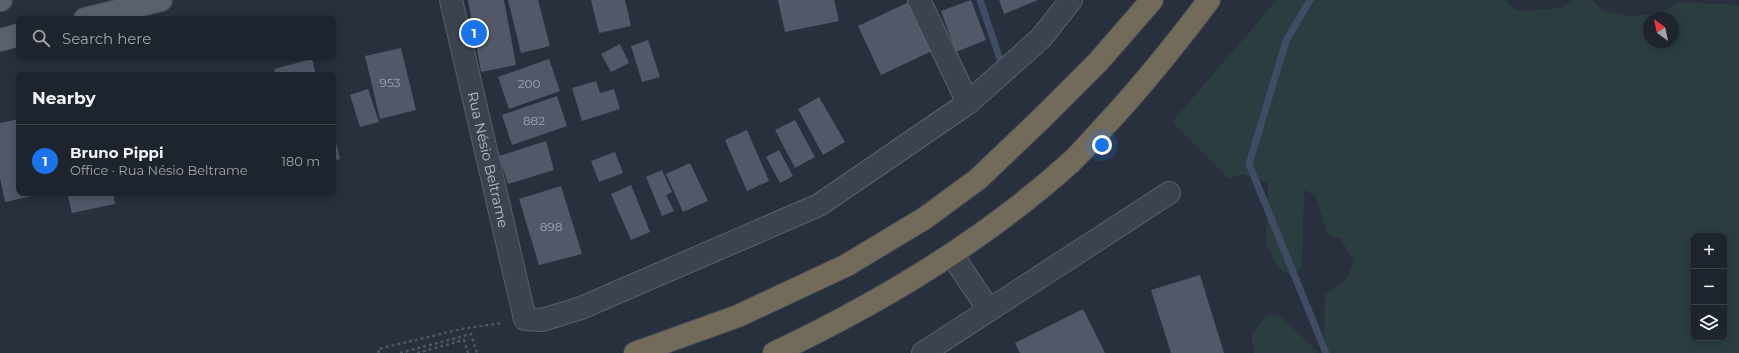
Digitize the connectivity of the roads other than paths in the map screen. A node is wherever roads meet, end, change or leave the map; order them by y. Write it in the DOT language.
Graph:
graph roads {
  1 [pos="161,0"];
  2 [pos="451,0"];
  3 [pos="919,0"];
  4 [pos="1071,0"];
  5 [pos="1151,0"];
  6 [pos="1209,0"];
  7 [pos="97,16"];
  8 [pos="16,37"];
  9 [pos="0,40"];
  10 [pos="968,103"];
  11 [pos="1169,193"];
  12 [pos="952,255"];
  13 [pos="989,310"];
  14 [pos="635,353"];
  15 [pos="774,353"];
  16 [pos="923,353"];
  1 -- 7 [label="main road"];
  2 -- 10 [label="street, Rua Nésio Beltrame"];
  3 -- 10 [label="street"];
  4 -- 10 [label="street"];
  5 -- 14 [label="highway"];
  6 -- 12 [label="highway"];
  8 -- 9 [label="main road"];
  11 -- 13 [label="street"];
  12 -- 13 [label="street"];
  12 -- 15 [label="highway"];
  13 -- 16 [label="street"];
}
